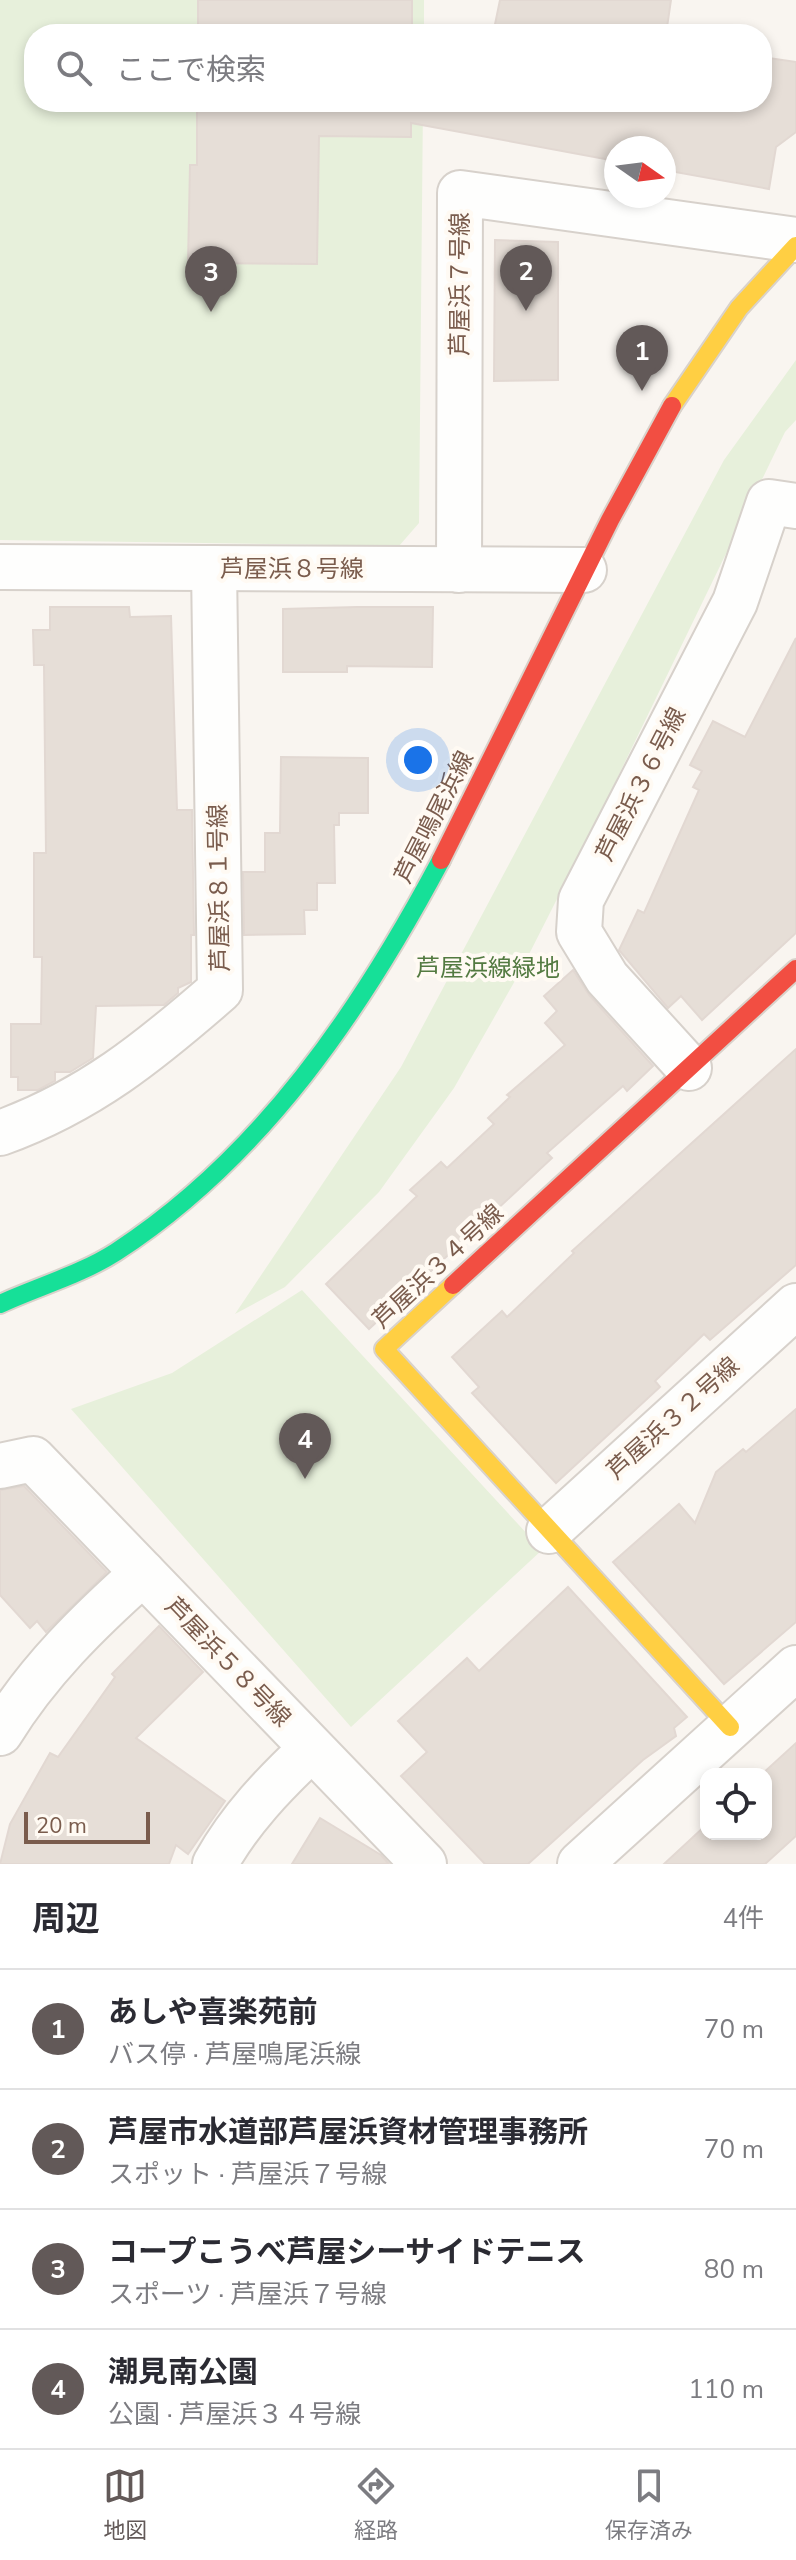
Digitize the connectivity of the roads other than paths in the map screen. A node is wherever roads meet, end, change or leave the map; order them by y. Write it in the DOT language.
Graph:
graph roads {
  1 [pos="796,240"];
  2 [pos="796,246"];
  3 [pos="796,506"];
  4 [pos="0,567"];
  5 [pos="214,568"];
  6 [pos="459,570"];
  7 [pos="584,570"];
  8 [pos="796,969"];
  9 [pos="689,1068"];
  10 [pos="0,1133"];
  11 [pos="0,1304"];
  12 [pos="796,1306"];
  13 [pos="16,1462"];
  14 [pos="549,1531"];
  15 [pos="143,1573"];
  16 [pos="796,1668"];
  17 [pos="730,1727"];
  18 [pos="0,1733"];
  19 [pos="311,1749"];
  20 [pos="215,1864"];
  21 [pos="424,1864"];
  22 [pos="580,1864"];
  1 -- 6 [label="street, 芦屋浜７号線"];
  2 -- 7 [label="main road, 芦屋鳴尾浜線"];
  3 -- 9 [label="street, 芦屋浜３６号線"];
  4 -- 5 [label="street, 芦屋浜８号線"];
  5 -- 6 [label="street, 芦屋浜８号線"];
  5 -- 10 [label="street, 芦屋浜８１号線"];
  6 -- 7 [label="street, 芦屋浜８号線"];
  7 -- 11 [label="main road, 芦屋鳴尾浜線"];
  8 -- 9 [label="main road, 芦屋浜３４号線"];
  9 -- 14 [label="main road, 芦屋浜３４号線"];
  12 -- 14 [label="street, 芦屋浜３２号線"];
  13 -- 15 [label="street, 芦屋浜５８号線"];
  14 -- 17 [label="main road, 芦屋浜３４号線"];
  15 -- 18 [label="street"];
  15 -- 19 [label="street, 芦屋浜５８号線"];
  16 -- 17 [label="street"];
  17 -- 22 [label="street"];
  19 -- 20 [label="street"];
  19 -- 21 [label="street, 芦屋浜５８号線"];
}
